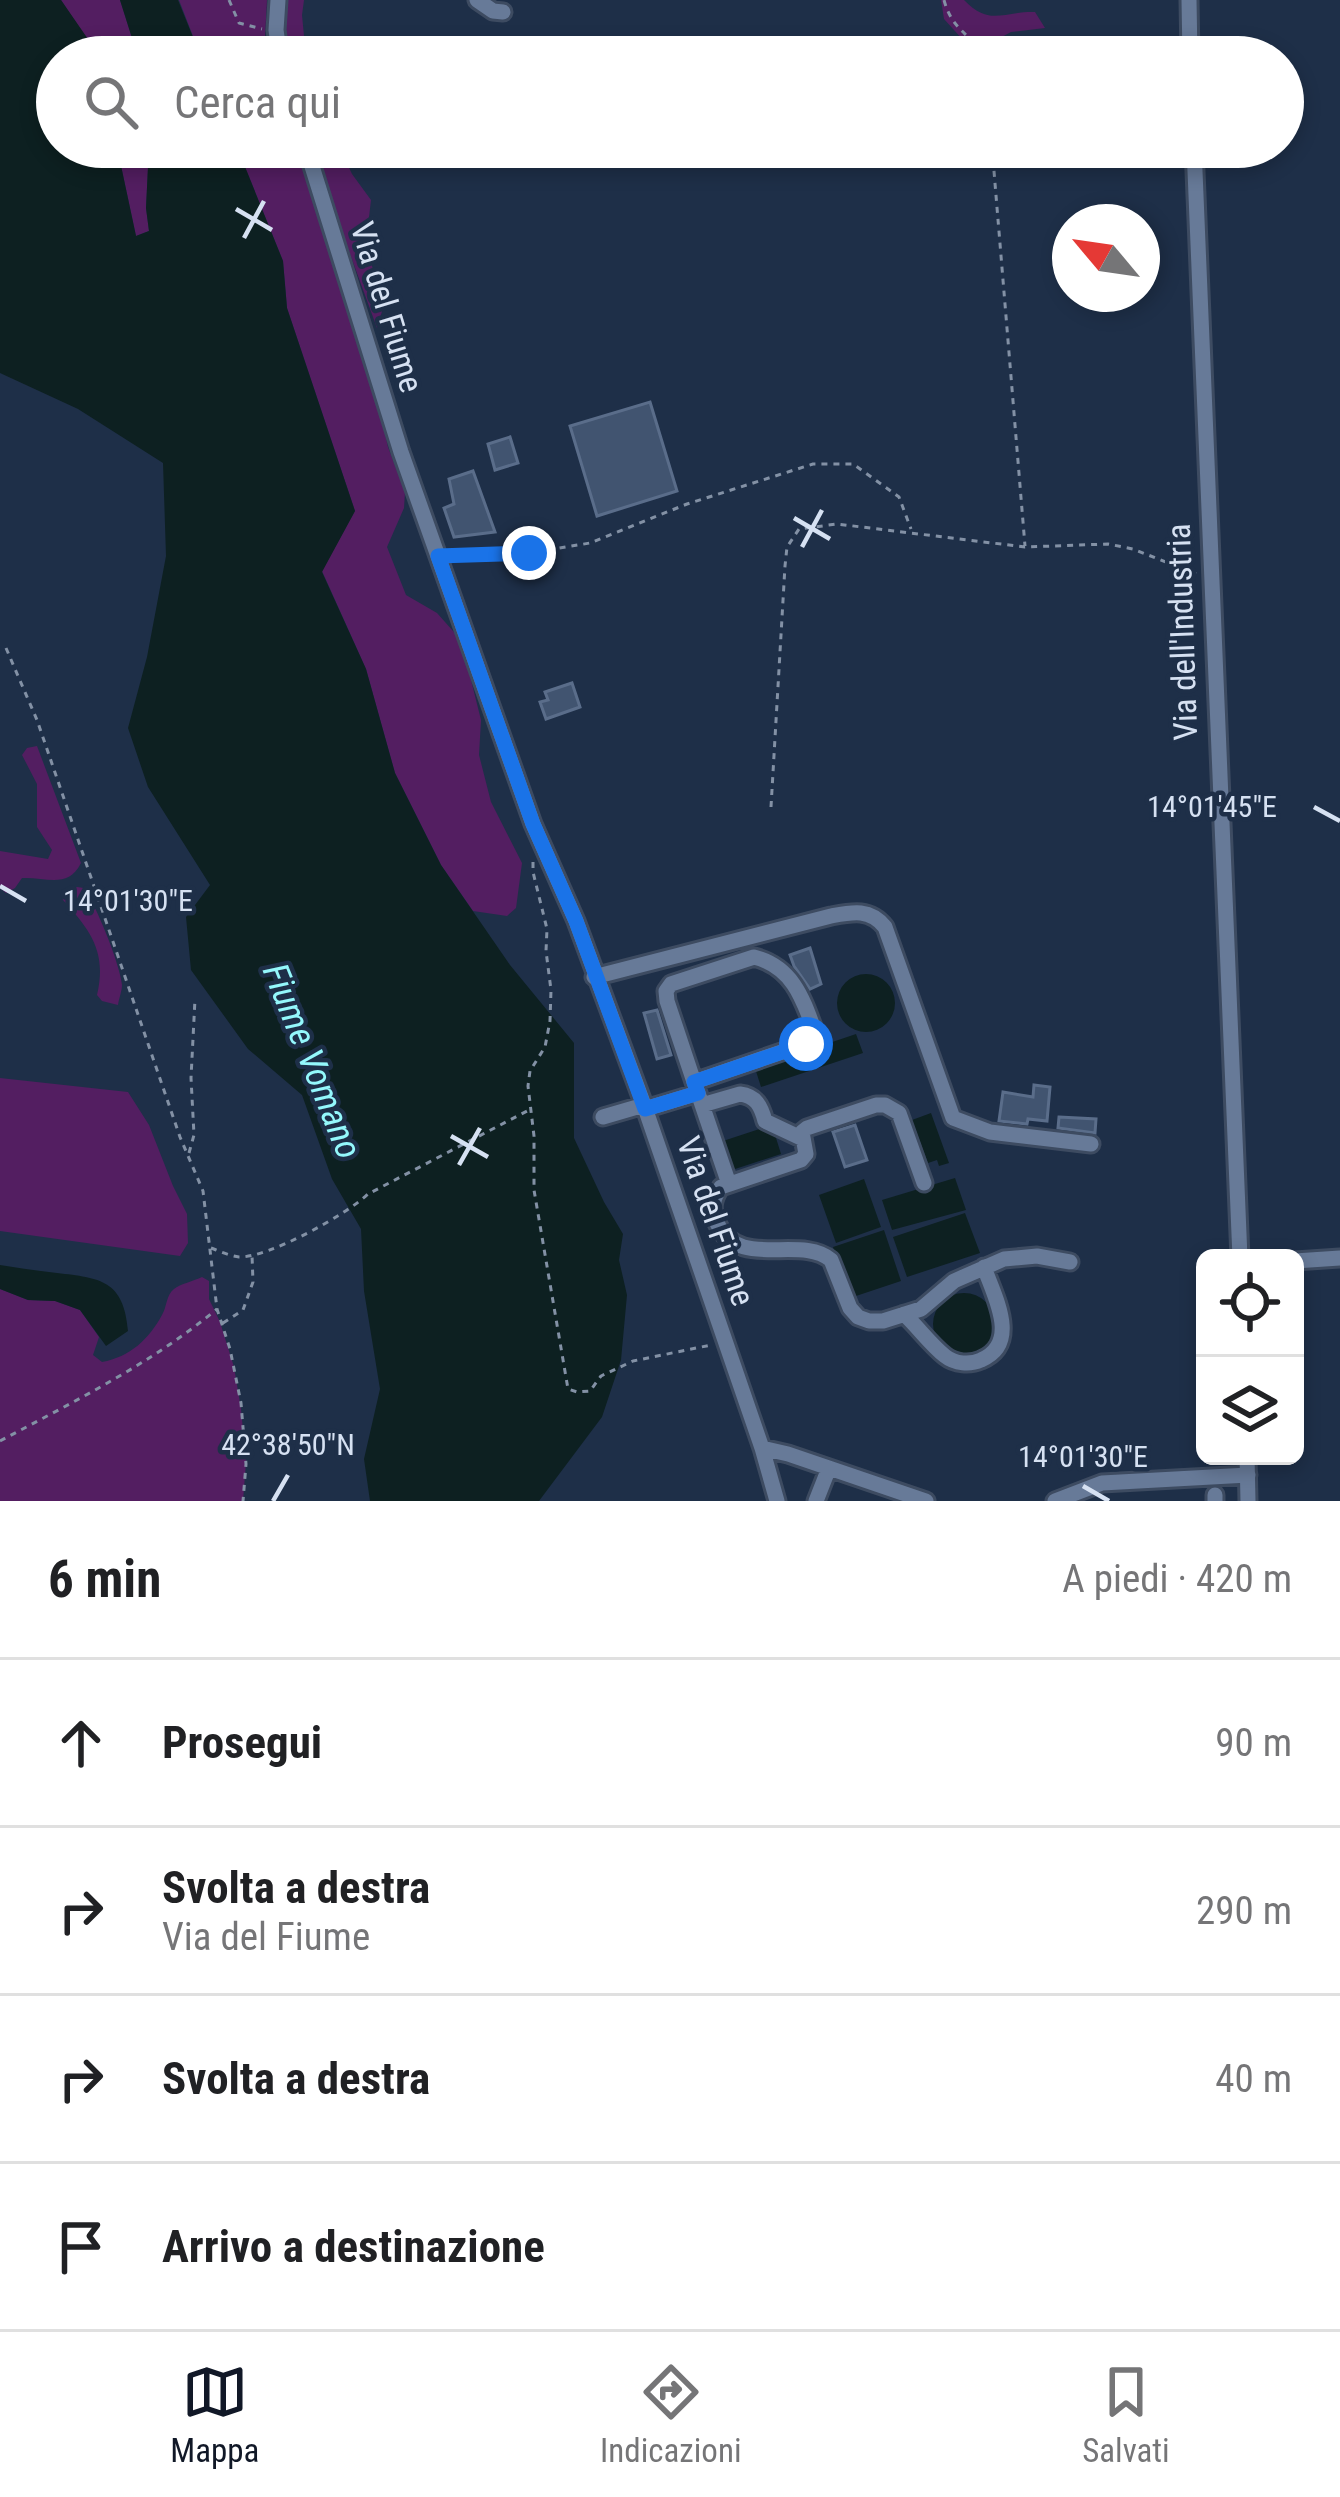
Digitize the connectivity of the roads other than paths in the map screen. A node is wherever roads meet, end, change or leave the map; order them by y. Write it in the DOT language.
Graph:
graph roads {
  1 [pos="278,0"];
  2 [pos="477,0"];
  3 [pos="1189,0"];
  4 [pos="503,12"];
  5 [pos="276,36"];
  6 [pos="1190,36"];
  7 [pos="313,168"];
  8 [pos="1195,168"];
  9 [pos="595,977"];
  10 [pos="698,1093"];
  11 [pos="645,1107"];
  12 [pos="603,1117"];
  13 [pos="803,1139"];
  14 [pos="1091,1144"];
  15 [pos="924,1183"];
  16 [pos="729,1184"];
  17 [pos="1240,1249"];
  18 [pos="1340,1258"];
  19 [pos="1304,1260"];
  20 [pos="1070,1262"];
  21 [pos="984,1267"];
  22 [pos="904,1314"];
  23 [pos="763,1448"];
  24 [pos="1247,1465"];
  25 [pos="829,1468"];
  26 [pos="1248,1475"];
  27 [pos="777,1501"];
  28 [pos="816,1501"];
  29 [pos="926,1501"];
  30 [pos="1055,1501"];
  31 [pos="1249,1501"];
  1 -- 5 [label="street"];
  2 -- 4 [label="street"];
  3 -- 6 [label="street"];
  7 -- 9 [label="street, Via del Fiume"];
  8 -- 17 [label="street, Via dell'Industria"];
  9 -- 11 [label="street, Via del Fiume"];
  9 -- 14 [label="street"];
  10 -- 10 [label="street"];
  10 -- 11 [label="street"];
  10 -- 13 [label="street"];
  10 -- 16 [label="street"];
  11 -- 12 [label="street"];
  11 -- 23 [label="street, Via del Fiume"];
  13 -- 15 [label="street"];
  13 -- 16 [label="street"];
  16 -- 22 [label="street"];
  18 -- 19 [label="street"];
  20 -- 21 [label="street"];
  21 -- 22 [label="street"];
  21 -- 22 [label="street"];
  23 -- 25 [label="street"];
  23 -- 27 [label="street, Via del Fiume"];
  24 -- 26 [label="street"];
  25 -- 28 [label="street"];
  25 -- 29 [label="street"];
  26 -- 30 [label="street"];
  26 -- 31 [label="street"];
}
